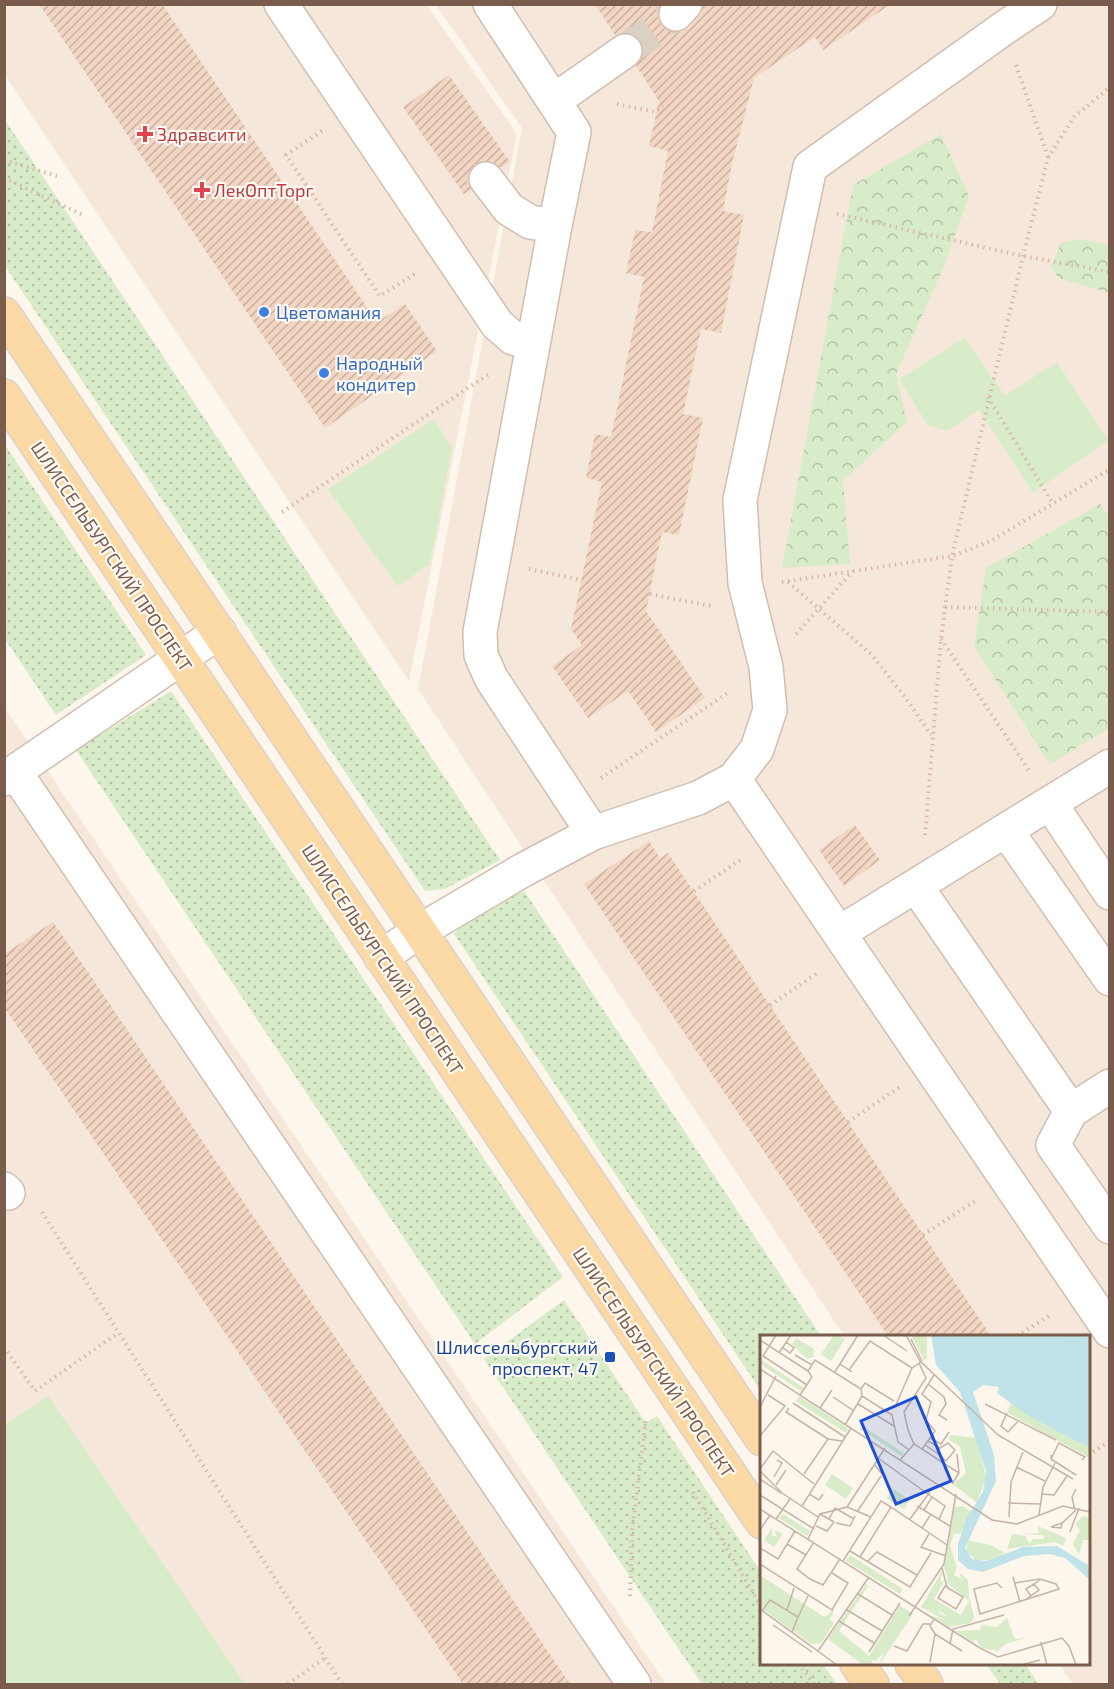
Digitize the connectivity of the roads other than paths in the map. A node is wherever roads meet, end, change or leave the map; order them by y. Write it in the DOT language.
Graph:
graph roads {
  1 [pos="281,4"];
  2 [pos="490,4"];
  3 [pos="1040,4"];
  4 [pos="625,51"];
  5 [pos="555,100"];
  6 [pos="486,179"];
  7 [pos="555,226"];
  8 [pos="4,314"];
  9 [pos="533,344"];
  10 [pos="4,396"];
  11 [pos="219,632"];
  12 [pos="181,658"];
  13 [pos="1110,766"];
  14 [pos="10,776"];
  15 [pos="734,779"];
  16 [pos="1050,802"];
  17 [pos="1006,830"];
  18 [pos="593,833"];
  19 [pos="916,886"];
  20 [pos="1110,892"];
  21 [pos="420,931"];
  22 [pos="845,942"];
  23 [pos="381,957"];
  24 [pos="1110,979"];
  25 [pos="1110,1086"];
  26 [pos="1071,1111"];
  27 [pos="1110,1227"];
  28 [pos="1110,1331"];
  29 [pos="760,1436"];
  30 [pos="760,1519"];
  31 [pos="858,1665"];
  32 [pos="913,1665"];
  33 [pos="634,1684"];
  34 [pos="872,1684"];
  35 [pos="926,1684"];
  1 -- 9 [label="lane"];
  2 -- 5 [label="lane"];
  3 -- 15 [label="lane"];
  4 -- 5 [label="lane"];
  5 -- 7 [label="lane"];
  6 -- 7 [label="lane"];
  7 -- 9 [label="lane"];
  8 -- 11 [label="main road"];
  9 -- 18 [label="lane"];
  10 -- 12 [label="main road, ШЛИССЕЛЬБУРГСКИЙ ПРОСПЕКТ"];
  11 -- 12 [label="lane"];
  11 -- 21 [label="main road"];
  12 -- 14 [label="lane"];
  12 -- 23 [label="main road, ШЛИССЕЛЬБУРГСКИЙ ПРОСПЕКТ"];
  13 -- 16 [label="lane"];
  14 -- 33 [label="lane"];
  15 -- 18 [label="lane"];
  15 -- 22 [label="lane"];
  16 -- 17 [label="lane"];
  16 -- 20 [label="lane"];
  17 -- 19 [label="lane"];
  17 -- 24 [label="lane"];
  18 -- 21 [label="lane"];
  19 -- 22 [label="lane"];
  19 -- 26 [label="lane"];
  21 -- 23 [label="lane"];
  21 -- 29 [label="main road"];
  22 -- 28 [label="lane"];
  23 -- 30 [label="main road, ШЛИССЕЛЬБУРГСКИЙ ПРОСПЕКТ"];
  25 -- 26 [label="lane"];
  26 -- 27 [label="lane"];
  31 -- 34 [label="main road"];
  32 -- 35 [label="main road"];
}
